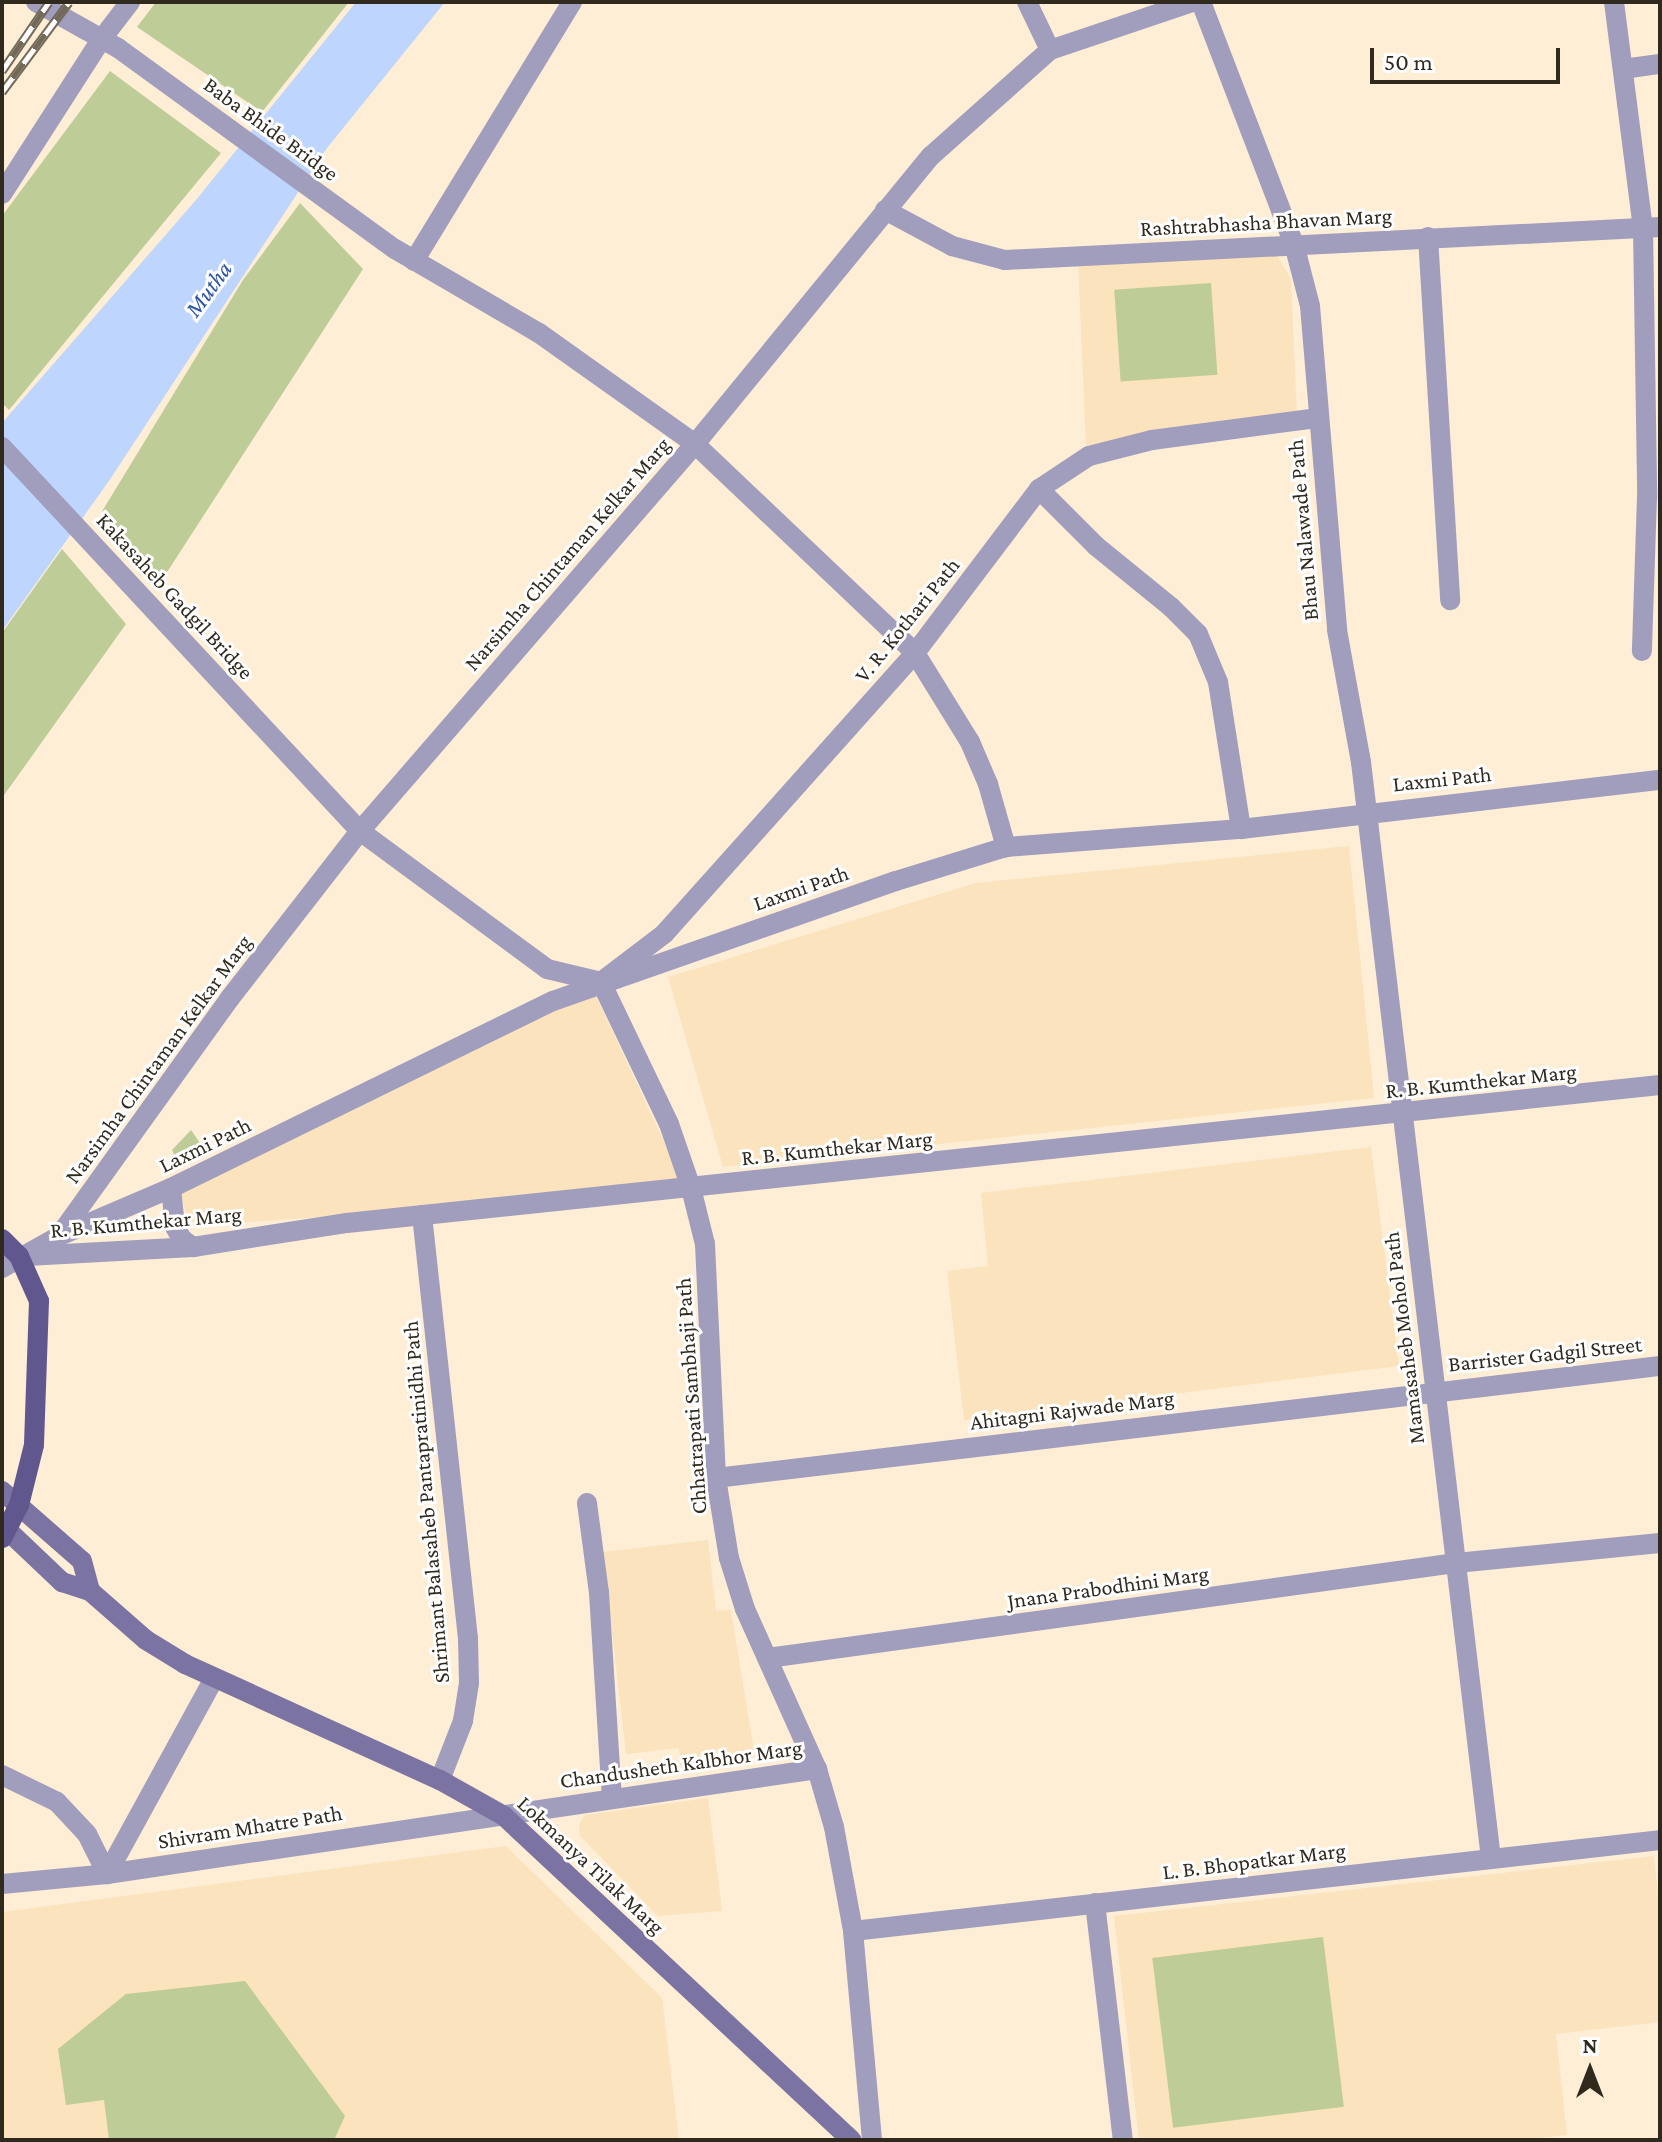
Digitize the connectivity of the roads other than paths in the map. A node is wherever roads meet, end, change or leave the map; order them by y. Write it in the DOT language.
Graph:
graph roads {
  1 [pos="36,2"];
  2 [pos="130,2"];
  3 [pos="572,2"];
  4 [pos="1027,2"];
  5 [pos="1193,2"];
  6 [pos="1201,2"];
  7 [pos="1614,2"];
  8 [pos="110,44"];
  9 [pos="1050,50"];
  10 [pos="1660,64"];
  11 [pos="1623,69"];
  12 [pos="2,194"];
  13 [pos="885,210"];
  14 [pos="1652,228"];
  15 [pos="1428,237"];
  16 [pos="1294,244"];
  17 [pos="414,261"];
  18 [pos="1317,418"];
  19 [pos="695,444"];
  20 [pos="2,447"];
  21 [pos="1039,489"];
  22 [pos="1450,600"];
  23 [pos="1642,651"];
  24 [pos="915,653"];
  25 [pos="1660,780"];
  26 [pos="1366,812"];
  27 [pos="1241,829"];
  28 [pos="360,831"];
  29 [pos="1006,847"];
  30 [pos="601,982"];
  31 [pos="1660,1085"];
  32 [pos="1402,1114"];
  33 [pos="171,1188"];
  34 [pos="691,1188"];
  35 [pos="422,1215"];
  36 [pos="59,1236"];
  37 [pos="2,1239"];
  38 [pos="193,1247"];
  39 [pos="10,1262"];
  40 [pos="1660,1366"];
  41 [pos="1435,1390"];
  42 [pos="716,1478"];
  43 [pos="2,1491"];
  44 [pos="587,1503"];
  45 [pos="19,1505"];
  46 [pos="4,1531"];
  47 [pos="1660,1543"];
  48 [pos="1456,1563"];
  49 [pos="90,1591"];
  50 [pos="768,1658"];
  51 [pos="213,1680"];
  52 [pos="817,1769"];
  53 [pos="2,1775"];
  54 [pos="440,1780"];
  55 [pos="612,1797"];
  56 [pos="504,1816"];
  57 [pos="1660,1840"];
  58 [pos="1491,1858"];
  59 [pos="107,1874"];
  60 [pos="2,1884"];
  61 [pos="1095,1903"];
  62 [pos="853,1931"];
  63 [pos="852,2140"];
  64 [pos="872,2140"];
  65 [pos="1123,2140"];
  1 -- 8 [label="street, Baba Bhide Bridge"];
  2 -- 8 [label="street"];
  3 -- 17 [label="street"];
  4 -- 9 [label="street"];
  5 -- 9 [label="street, Narsimha Chintaman Kelkar Marg"];
  6 -- 16 [label="street, Bhau Nalawade Path"];
  7 -- 11 [label="street"];
  8 -- 12 [label="street"];
  8 -- 17 [label="street, Baba Bhide Bridge"];
  9 -- 13 [label="street, Narsimha Chintaman Kelkar Marg"];
  10 -- 11 [label="street"];
  11 -- 14 [label="street"];
  13 -- 16 [label="street, Rashtrabhasha Bhavan Marg"];
  13 -- 19 [label="street, Narsimha Chintaman Kelkar Marg"];
  14 -- 15 [label="street, Rashtrabhasha Bhavan Marg"];
  14 -- 23 [label="street"];
  15 -- 16 [label="street, Rashtrabhasha Bhavan Marg"];
  15 -- 22 [label="street"];
  16 -- 18 [label="street, Bhau Nalawade Path"];
  17 -- 19 [label="street, Baba Bhide Bridge"];
  18 -- 21 [label="street, V. R. Kothari Path"];
  18 -- 26 [label="street, Bhau Nalawade Path"];
  19 -- 24 [label="street, Baba Bhide Bridge"];
  19 -- 28 [label="street, Narsimha Chintaman Kelkar Marg"];
  20 -- 28 [label="street, Kakasaheb Gadgil Bridge"];
  21 -- 24 [label="street, V. R. Kothari Path"];
  21 -- 27 [label="street"];
  24 -- 29 [label="street, Baba Bhide Bridge"];
  24 -- 30 [label="street, V. R. Kothari Path"];
  25 -- 26 [label="street, Laxmi Path"];
  26 -- 27 [label="street, Laxmi Path"];
  26 -- 32 [label="street, Mamasaheb Mohol Path"];
  27 -- 29 [label="street, Laxmi Path"];
  28 -- 30 [label="street"];
  28 -- 36 [label="street, Narsimha Chintaman Kelkar Marg"];
  29 -- 30 [label="street, Laxmi Path"];
  30 -- 33 [label="street, Laxmi Path"];
  30 -- 34 [label="street, Chhatrapati Sambhaji Path"];
  31 -- 32 [label="street, R. B. Kumthekar Marg"];
  32 -- 34 [label="street, R. B. Kumthekar Marg"];
  32 -- 41 [label="street, Mamasaheb Mohol Path"];
  33 -- 36 [label="street, Laxmi Path"];
  33 -- 38 [label="street"];
  34 -- 35 [label="street, R. B. Kumthekar Marg"];
  34 -- 42 [label="street, Chhatrapati Sambhaji Path"];
  35 -- 38 [label="street, R. B. Kumthekar Marg"];
  35 -- 54 [label="street, Shrimant Balasaheb Pantapratinidhi Path"];
  36 -- 39 [label="street, Laxmi Path"];
  37 -- 39 [label="main road"];
  38 -- 39 [label="street, R. B. Kumthekar Marg"];
  39 -- 45 [label="main road"];
  40 -- 41 [label="street, Barrister Gadgil Street"];
  41 -- 42 [label="street, Ahitagni Rajwade Marg"];
  41 -- 48 [label="street, Mamasaheb Mohol Path"];
  42 -- 50 [label="street, Chhatrapati Sambhaji Path"];
  43 -- 45 [label="main road, Lokmanya Tilak Marg"];
  44 -- 55 [label="street"];
  45 -- 46 [label="main road"];
  45 -- 49 [label="main road, Lokmanya Tilak Marg"];
  46 -- 49 [label="main road, Lokmanya Tilak Marg"];
  47 -- 48 [label="street, Jnana Prabodhini Marg"];
  48 -- 50 [label="street, Jnana Prabodhini Marg"];
  48 -- 58 [label="street, Mamasaheb Mohol Path"];
  49 -- 51 [label="main road, Lokmanya Tilak Marg"];
  50 -- 52 [label="street, Chhatrapati Sambhaji Path"];
  51 -- 54 [label="main road, Lokmanya Tilak Marg"];
  51 -- 59 [label="street"];
  52 -- 55 [label="street, Chandusheth Kalbhor Marg"];
  52 -- 62 [label="street, Chhatrapati Sambhaji Path"];
  53 -- 59 [label="street"];
  54 -- 56 [label="main road, Lokmanya Tilak Marg"];
  55 -- 56 [label="street, Chandusheth Kalbhor Marg"];
  56 -- 59 [label="street, Shivram Mhatre Path"];
  56 -- 63 [label="main road, Lokmanya Tilak Marg"];
  57 -- 58 [label="street, L. B. Bhopatkar Marg"];
  58 -- 61 [label="street, L. B. Bhopatkar Marg"];
  59 -- 60 [label="street, Shivram Mhatre Path"];
  61 -- 62 [label="street, L. B. Bhopatkar Marg"];
  61 -- 65 [label="street"];
  62 -- 64 [label="street, Chhatrapati Sambhaji Path"];
}
